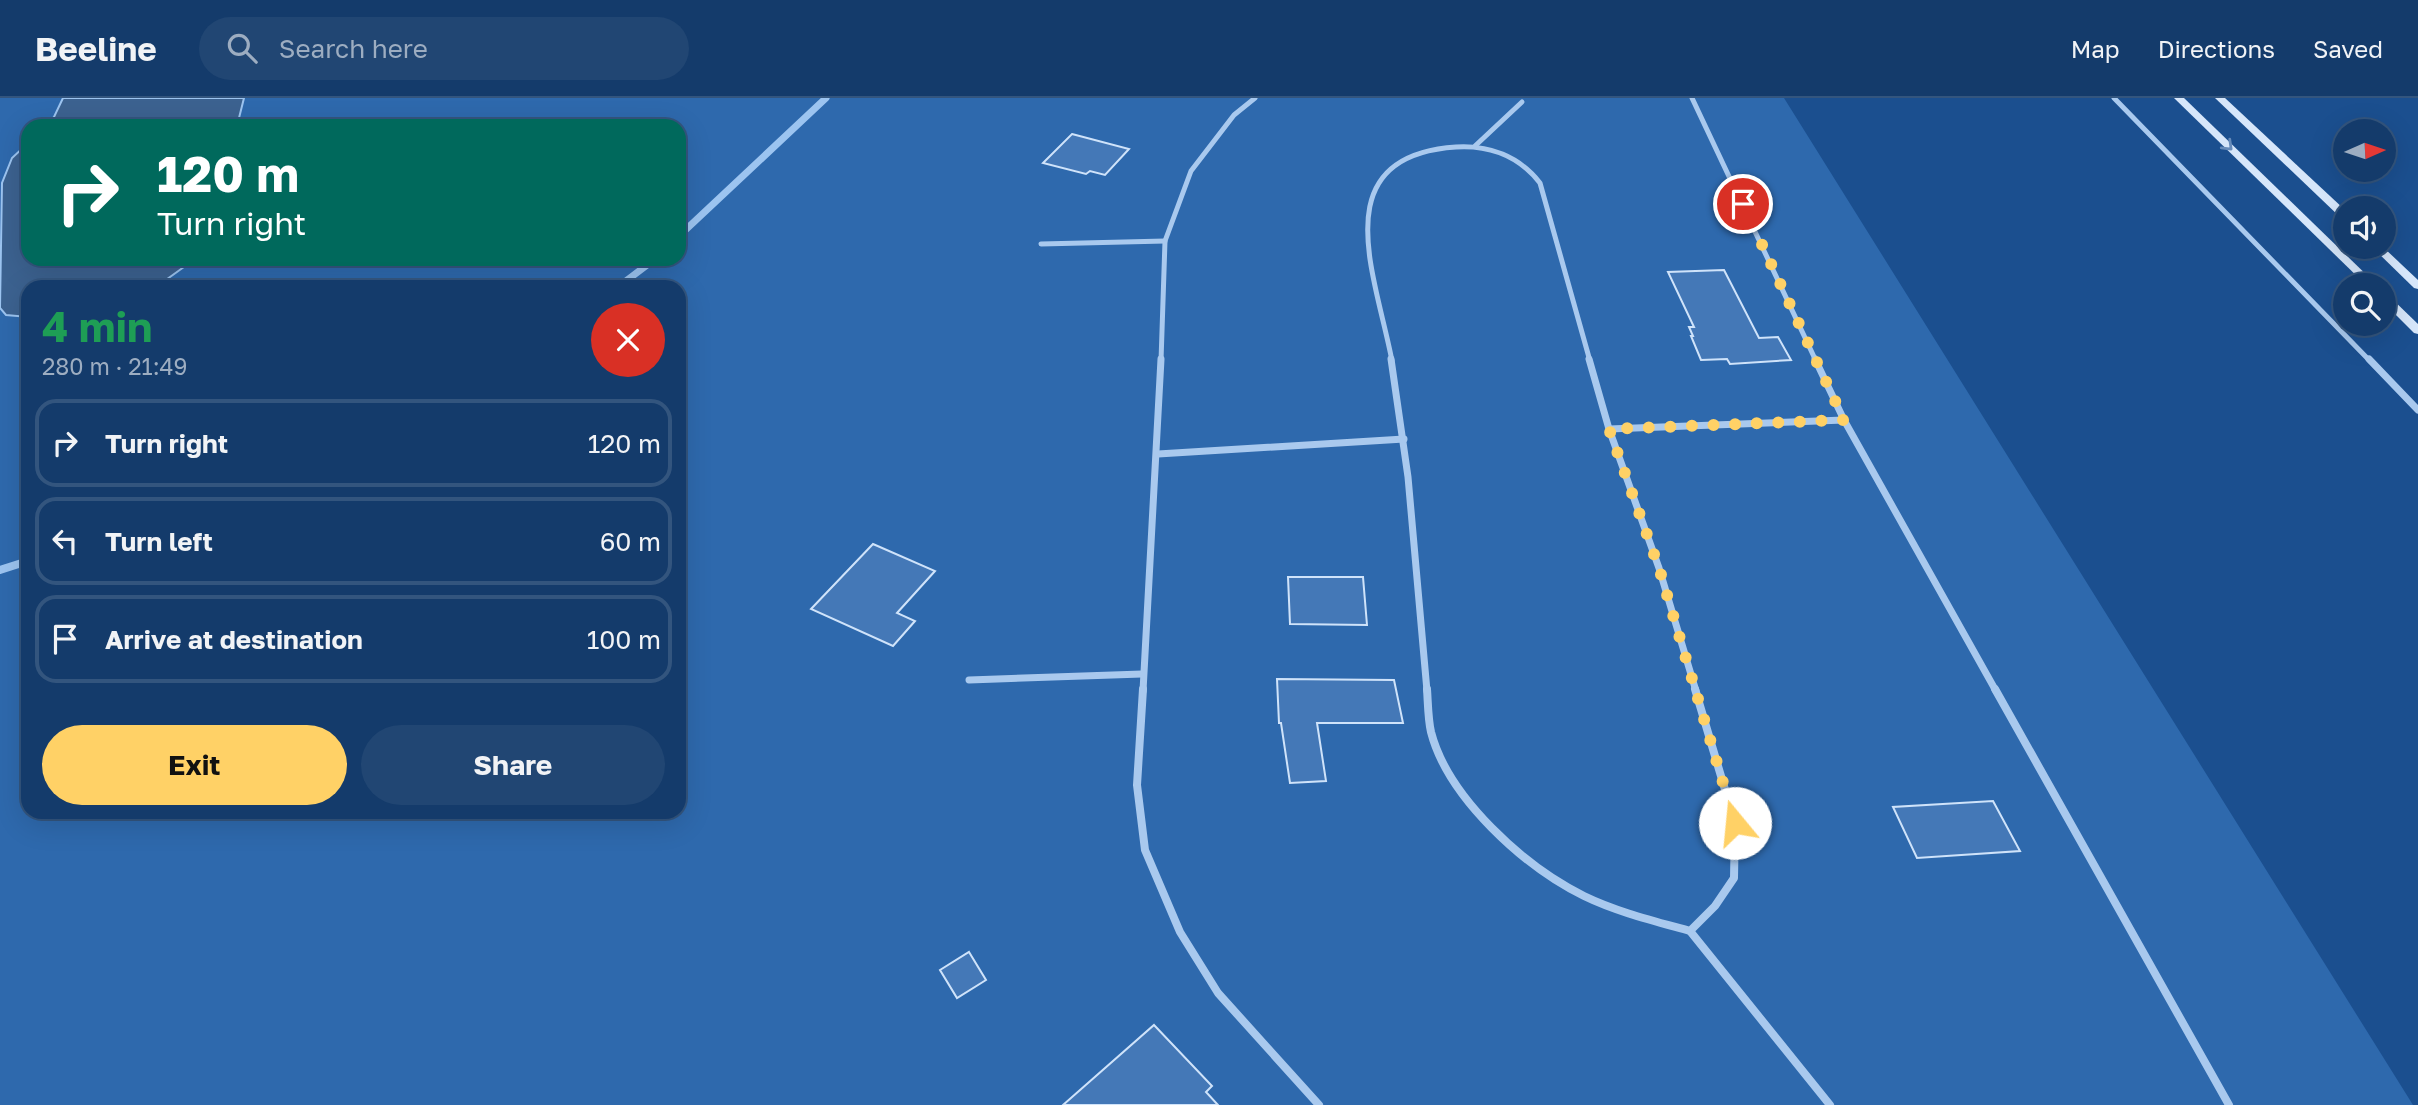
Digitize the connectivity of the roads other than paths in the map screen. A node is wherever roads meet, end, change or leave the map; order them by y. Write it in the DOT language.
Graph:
graph roads {
  1 [pos="1255,98"];
  2 [pos="1692,98"];
  3 [pos="2114,98"];
  4 [pos="2179,98"];
  5 [pos="2220,98"];
  6 [pos="1522,102"];
  7 [pos="1475,146"];
  8 [pos="2333,205"];
  9 [pos="1165,241"];
  10 [pos="1041,244"];
  11 [pos="2390,259"];
  12 [pos="2360,273"];
  13 [pos="2418,286"];
  14 [pos="2396,309"];
  15 [pos="2418,330"];
  16 [pos="2418,410"];
  17 [pos="1844,420"];
  18 [pos="1609,429"];
  19 [pos="1404,439"];
  20 [pos="1158,454"];
  21 [pos="1142,674"];
  22 [pos="969,680"];
  23 [pos="1690,931"];
  24 [pos="1319,1105"];
  25 [pos="1830,1105"];
  26 [pos="2229,1105"];
  1 -- 9 [label="street"];
  2 -- 17 [label="street"];
  3 -- 16 [label="street"];
  4 -- 12 [label="main road, one-way"];
  5 -- 8 [label="main road"];
  6 -- 7 [label="street"];
  7 -- 18 [label="street"];
  7 -- 19 [label="street"];
  9 -- 10 [label="street"];
  9 -- 20 [label="street"];
  11 -- 13 [label="main road"];
  14 -- 15 [label="main road"];
  17 -- 18 [label="street"];
  17 -- 26 [label="street"];
  18 -- 23 [label="street"];
  19 -- 20 [label="street"];
  19 -- 23 [label="street"];
  20 -- 21 [label="street"];
  21 -- 22 [label="street"];
  21 -- 24 [label="street"];
  23 -- 25 [label="street"];
}
